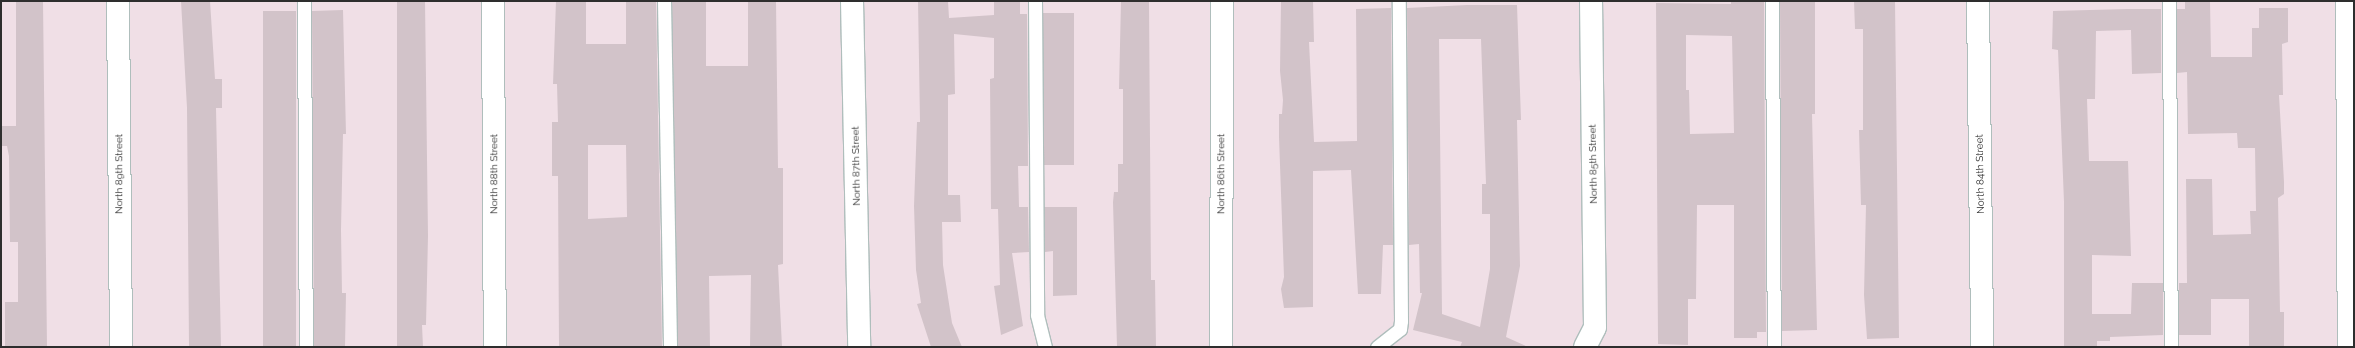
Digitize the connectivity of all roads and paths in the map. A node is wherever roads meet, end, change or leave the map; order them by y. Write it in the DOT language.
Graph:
graph roads {
  1 [pos="118,1"];
  2 [pos="304,1"];
  3 [pos="492,1"];
  4 [pos="664,1"];
  5 [pos="852,1"];
  6 [pos="1035,1"];
  7 [pos="1222,1"];
  8 [pos="1399,1"];
  9 [pos="1591,1"];
  10 [pos="1772,1"];
  11 [pos="1978,1"];
  12 [pos="2169,1"];
  13 [pos="2347,1"];
  14 [pos="1595,337"];
  15 [pos="861,341"];
  16 [pos="120,347"];
  17 [pos="306,347"];
  18 [pos="495,347"];
  19 [pos="670,347"];
  20 [pos="1045,347"];
  21 [pos="1221,347"];
  22 [pos="1377,347"];
  23 [pos="1586,347"];
  24 [pos="1774,347"];
  25 [pos="1982,347"];
  26 [pos="2171,347"];
  27 [pos="2349,347"];
  1 -- 16 [label="street, North 89th Street"];
  2 -- 17 [label="lane"];
  3 -- 18 [label="street, North 88th Street"];
  4 -- 19 [label="lane"];
  5 -- 15 [label="street, North 87th Street"];
  6 -- 20 [label="lane"];
  7 -- 21 [label="street, North 86th Street"];
  8 -- 22 [label="lane"];
  9 -- 14 [label="street, North 85th Street"];
  10 -- 24 [label="lane"];
  11 -- 25 [label="street, North 84th Street"];
  12 -- 26 [label="lane"];
  13 -- 27 [label="street"];
  14 -- 23 [label="street, North 85th Street"];
}
